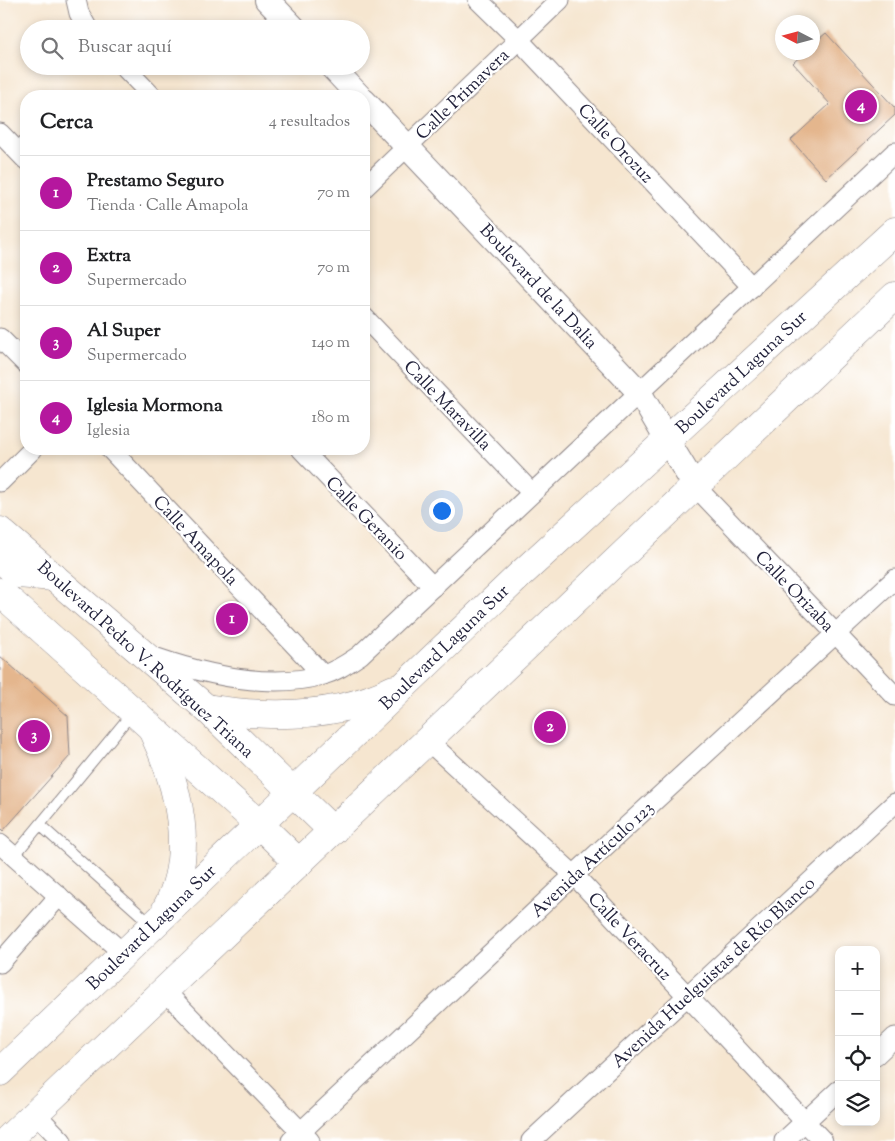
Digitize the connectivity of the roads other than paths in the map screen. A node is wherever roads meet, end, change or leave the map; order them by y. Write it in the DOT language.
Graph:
graph roads {
  1 [pos="76,0"];
  2 [pos="268,0"];
  3 [pos="478,0"];
  4 [pos="560,0"];
  5 [pos="83,20"];
  6 [pos="287,20"];
  7 [pos="519,40"];
  8 [pos="132,75"];
  9 [pos="340,75"];
  10 [pos="146,90"];
  11 [pos="354,90"];
  12 [pos="370,107"];
  13 [pos="0,133"];
  14 [pos="408,147"];
  15 [pos="895,152"];
  16 [pos="20,154"];
  17 [pos="370,182"];
  18 [pos="895,231"];
  19 [pos="752,287"];
  20 [pos="895,296"];
  21 [pos="370,323"];
  22 [pos="0,338"];
  23 [pos="20,358"];
  24 [pos="640,392"];
  25 [pos="666,440"];
  26 [pos="28,455"];
  27 [pos="116,455"];
  28 [pos="307,455"];
  29 [pos="0,482"];
  30 [pos="695,486"];
  31 [pos="532,493"];
  32 [pos="0,531"];
  33 [pos="0,558"];
  34 [pos="54,577"];
  35 [pos="895,579"];
  36 [pos="433,586"];
  37 [pos="0,592"];
  38 [pos="836,634"];
  39 [pos="143,654"];
  40 [pos="323,674"];
  41 [pos="408,681"];
  42 [pos="895,696"];
  43 [pos="206,708"];
  44 [pos="142,719"];
  45 [pos="428,741"];
  46 [pos="292,792"];
  47 [pos="895,803"];
  48 [pos="259,824"];
  49 [pos="40,825"];
  50 [pos="333,831"];
  51 [pos="7,850"];
  52 [pos="299,863"];
  53 [pos="574,875"];
  54 [pos="59,896"];
  55 [pos="157,922"];
  56 [pos="124,954"];
  57 [pos="0,963"];
  58 [pos="164,991"];
  59 [pos="686,996"];
  60 [pos="895,1037"];
  61 [pos="880,1051"];
  62 [pos="0,1072"];
  63 [pos="835,1094"];
  64 [pos="36,1113"];
  65 [pos="805,1121"];
  66 [pos="301,1138"];
  67 [pos="6,1141"];
  68 [pos="62,1141"];
  69 [pos="531,1141"];
  70 [pos="784,1141"];
  71 [pos="823,1141"];
  1 -- 5 [label="street"];
  2 -- 6 [label="street"];
  3 -- 7 [label="street, Calle Orozuz"];
  4 -- 7 [label="street, Calle Primavera"];
  7 -- 14 [label="street, Calle Primavera"];
  7 -- 19 [label="street, Calle Orozuz"];
  8 -- 10 [label="street"];
  9 -- 11 [label="street"];
  12 -- 14 [label="street, Boulevard de la Dalia"];
  13 -- 16 [label="street"];
  14 -- 17 [label="street, Calle Primavera"];
  14 -- 24 [label="street, Boulevard de la Dalia"];
  15 -- 19 [label="street"];
  18 -- 25 [label="main road, Boulevard Laguna Sur"];
  19 -- 24 [label="street"];
  20 -- 30 [label="main road"];
  21 -- 31 [label="street, Calle Maravilla"];
  22 -- 23 [label="street"];
  24 -- 25 [label="street, Boulevard de la Dalia"];
  24 -- 31 [label="street"];
  25 -- 30 [label="street, Boulevard de la Dalia"];
  25 -- 41 [label="main road, Boulevard Laguna Sur"];
  26 -- 29 [label="street"];
  27 -- 40 [label="street, Calle Amapola"];
  28 -- 36 [label="street, Calle Geranio"];
  30 -- 38 [label="street, Calle Orizaba"];
  30 -- 45 [label="main road"];
  31 -- 36 [label="street"];
  32 -- 34 [label="main road, Boulevard Pedro V. Rodríguez Triana"];
  33 -- 34 [label="main road"];
  34 -- 39 [label="main road, Boulevard Pedro V. Rodríguez Triana"];
  35 -- 38 [label="street, Avenida Artículo 123"];
  36 -- 40 [label="street"];
  37 -- 44 [label="main road"];
  38 -- 42 [label="street, Calle Orizaba"];
  38 -- 53 [label="street, Avenida Artículo 123"];
  39 -- 40 [label="street"];
  39 -- 43 [label="main road, Boulevard Pedro V. Rodríguez Triana"];
  41 -- 43 [label="main road"];
  41 -- 46 [label="main road, Boulevard Laguna Sur"];
  43 -- 46 [label="main road, Boulevard Pedro V. Rodríguez Triana"];
  44 -- 48 [label="main road"];
  44 -- 49 [label="lane"];
  44 -- 55 [label="main road"];
  45 -- 50 [label="main road"];
  45 -- 53 [label="street, Calle Veracruz"];
  46 -- 48 [label="main road, Boulevard Laguna Sur"];
  46 -- 50 [label="main road, Boulevard Pedro V. Rodríguez Triana"];
  47 -- 59 [label="street, Avenida Huelguistas de Río Blanco"];
  48 -- 52 [label="main road"];
  48 -- 55 [label="main road, Boulevard Laguna Sur"];
  49 -- 51 [label="lane"];
  49 -- 55 [label="lane"];
  50 -- 52 [label="main road"];
  51 -- 54 [label="street"];
  52 -- 58 [label="main road"];
  53 -- 59 [label="street, Calle Veracruz"];
  53 -- 66 [label="street, Avenida Artículo 123"];
  54 -- 56 [label="street"];
  54 -- 57 [label="street"];
  55 -- 56 [label="main road, Boulevard Laguna Sur"];
  56 -- 62 [label="main road, Boulevard Laguna Sur"];
  58 -- 64 [label="main road"];
  58 -- 66 [label="street"];
  59 -- 65 [label="street, Calle Veracruz"];
  59 -- 69 [label="street, Avenida Huelguistas de Río Blanco"];
  60 -- 61 [label="street"];
  63 -- 65 [label="street"];
  64 -- 67 [label="main road"];
  64 -- 68 [label="street"];
  65 -- 70 [label="street"];
  65 -- 71 [label="street, Calle Veracruz"];
}
